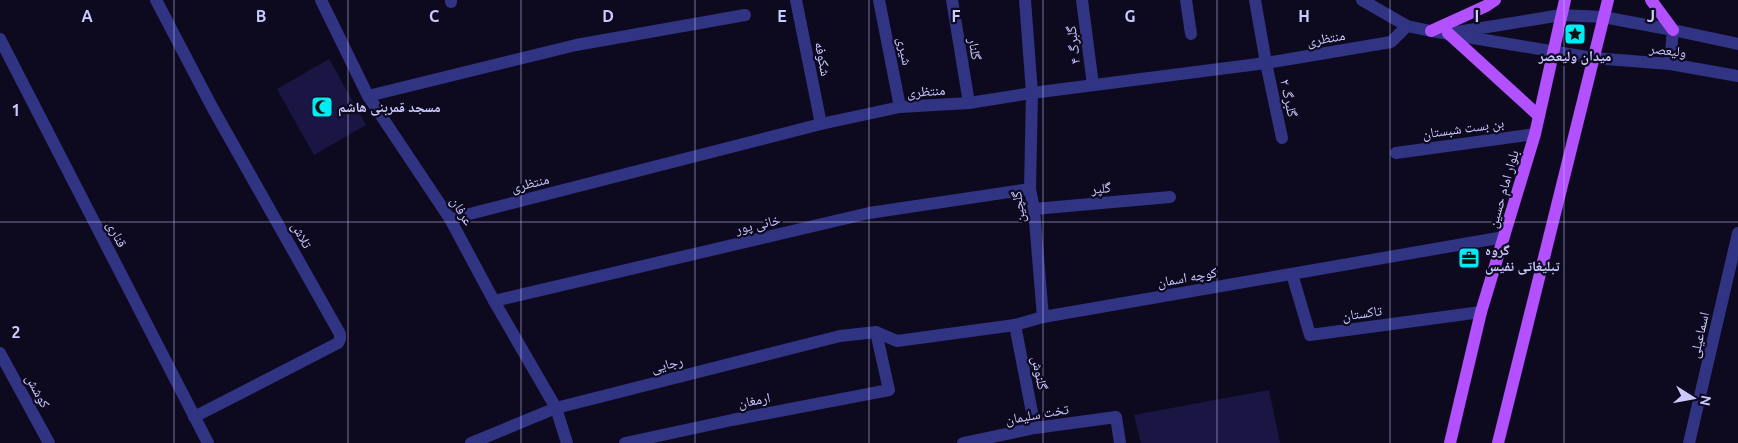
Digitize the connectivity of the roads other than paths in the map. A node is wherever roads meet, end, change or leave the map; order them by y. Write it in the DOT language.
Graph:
graph roads {
  1 [pos="156,0"];
  2 [pos="321,0"];
  3 [pos="796,0"];
  4 [pos="879,0"];
  5 [pos="952,0"];
  6 [pos="1025,0"];
  7 [pos="1082,0"];
  8 [pos="1186,0"];
  9 [pos="1255,0"];
  10 [pos="1362,0"];
  11 [pos="1495,0"];
  12 [pos="1564,0"];
  13 [pos="1608,0"];
  14 [pos="1651,0"];
  15 [pos="745,15"];
  16 [pos="1561,15"];
  17 [pos="1603,17"];
  18 [pos="1407,26"];
  19 [pos="1673,30"];
  20 [pos="1431,31"];
  21 [pos="1448,33"];
  22 [pos="1191,34"];
  23 [pos="0,39"];
  24 [pos="1738,44"];
  25 [pos="1553,52"];
  26 [pos="1593,58"];
  27 [pos="1266,63"];
  28 [pos="1670,64"];
  29 [pos="1738,76"];
  30 [pos="1093,86"];
  31 [pos="1032,93"];
  32 [pos="368,96"];
  33 [pos="969,103"];
  34 [pos="900,107"];
  35 [pos="1539,116"];
  36 [pos="821,124"];
  37 [pos="1535,134"];
  38 [pos="1282,138"];
  39 [pos="1396,152"];
  40 [pos="1030,189"];
  41 [pos="1170,197"];
  42 [pos="1034,209"];
  43 [pos="450,219"];
  44 [pos="1738,233"];
  45 [pos="1504,237"];
  46 [pos="1292,274"];
  47 [pos="494,301"];
  48 [pos="1481,312"];
  49 [pos="1043,317"];
  50 [pos="1015,325"];
  51 [pos="876,332"];
  52 [pos="0,353"];
  53 [pos="556,408"];
  54 [pos="194,418"];
  55 [pos="1036,428"];
  56 [pos="49,443"];
  57 [pos="208,443"];
  58 [pos="471,443"];
  59 [pos="567,443"];
  60 [pos="625,443"];
  61 [pos="963,443"];
  62 [pos="1120,443"];
  63 [pos="1450,443"];
  64 [pos="1498,443"];
  65 [pos="1690,443"];
  1 -- 54 [label="street, تلاش"];
  2 -- 32 [label="street, عرفان"];
  3 -- 36 [label="street, شکوفه"];
  4 -- 34 [label="street, شیری"];
  5 -- 33 [label="street, گلنار"];
  6 -- 31 [label="street"];
  7 -- 30 [label="street, گلبرگ ۴"];
  8 -- 22 [label="street"];
  9 -- 27 [label="street, گلبرگ ۲"];
  10 -- 18 [label="street"];
  11 -- 20 [label="main road"];
  12 -- 16 [label="main road, بلوار امام حسین"];
  13 -- 17 [label="main road"];
  14 -- 19 [label="main road"];
  15 -- 32 [label="street"];
  16 -- 17 [label="street, ولیعصر"];
  16 -- 21 [label="street, ولیعصر"];
  16 -- 25 [label="main road, بلوار امام حسین"];
  17 -- 19 [label="street, ولیعصر"];
  17 -- 26 [label="main road"];
  18 -- 20 [label="street"];
  18 -- 27 [label="street, منتظری"];
  19 -- 24 [label="street, ولیعصر"];
  19 -- 28 [label="street"];
  20 -- 21 [label="street"];
  21 -- 25 [label="street, ولیعصر"];
  21 -- 35 [label="main road"];
  23 -- 54 [label="street, قناری"];
  25 -- 26 [label="street, ولیعصر"];
  25 -- 35 [label="main road, بلوار امام حسین"];
  26 -- 28 [label="street, ولیعصر"];
  26 -- 64 [label="main road"];
  27 -- 30 [label="street, منتظری"];
  27 -- 38 [label="street, گلبرگ ۲"];
  28 -- 29 [label="street, ولیعصر"];
  30 -- 31 [label="street, منتظری"];
  31 -- 33 [label="street, منتظری"];
  31 -- 40 [label="street, گلچین"];
  32 -- 43 [label="street, عرفان"];
  33 -- 34 [label="street, منتظری"];
  34 -- 36 [label="street, منتظری"];
  35 -- 37 [label="main road, بلوار امام حسین"];
  36 -- 43 [label="street, منتظری"];
  37 -- 39 [label="street, بن بست شبستان"];
  37 -- 45 [label="main road, بلوار امام حسین"];
  40 -- 42 [label="street, گلچین"];
  40 -- 47 [label="street, خانی پور"];
  41 -- 42 [label="street, گلپر"];
  42 -- 49 [label="street, گلچین"];
  43 -- 47 [label="street, عرفان"];
  44 -- 65 [label="street, اسماعیلی"];
  45 -- 46 [label="street, کوچه اسمان"];
  45 -- 48 [label="main road, بلوار امام حسین"];
  46 -- 48 [label="street, تاکستان"];
  46 -- 49 [label="street, کوچه اسمان"];
  47 -- 53 [label="street, عرفان"];
  48 -- 63 [label="main road, بلوار امام حسین"];
  49 -- 50 [label="street, کوچه اسمان"];
  50 -- 51 [label="street, کوچه اسمان"];
  50 -- 55 [label="street, گلنوش"];
  51 -- 53 [label="street, رجایی"];
  51 -- 60 [label="street, ارمغان"];
  52 -- 56 [label="street, کوشش"];
  53 -- 58 [label="street, رجایی"];
  53 -- 59 [label="street, عرفان"];
  54 -- 57 [label="street, قناری"];
  55 -- 61 [label="street, تخت سلیمان"];
  55 -- 62 [label="street, تخت سلیمان"];
}
